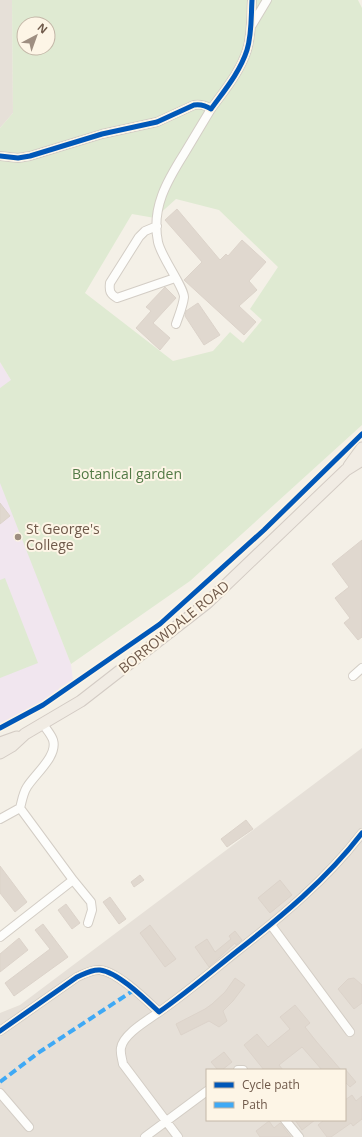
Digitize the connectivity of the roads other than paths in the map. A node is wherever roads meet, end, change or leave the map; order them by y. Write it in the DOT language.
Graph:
graph roads {
  1 [pos="252,0"];
  2 [pos="267,0"];
  3 [pos="251,27"];
  4 [pos="211,109"];
  5 [pos="0,156"];
  6 [pos="157,226"];
  7 [pos="175,278"];
  8 [pos="176,324"];
  9 [pos="362,448"];
  10 [pos="362,460"];
  11 [pos="346,470"];
  12 [pos="362,668"];
  13 [pos="353,676"];
  14 [pos="44,724"];
  15 [pos="25,734"];
  16 [pos="0,743"];
  17 [pos="0,753"];
  18 [pos="20,808"];
  19 [pos="0,819"];
  20 [pos="362,833"];
  21 [pos="73,880"];
  22 [pos="88,923"];
  23 [pos="271,925"];
  24 [pos="0,936"];
  25 [pos="159,1012"];
  26 [pos="1,1028"];
  27 [pos="350,1032"];
  28 [pos="206,1093"];
  29 [pos="0,1094"];
  30 [pos="167,1121"];
  31 [pos="286,1121"];
  32 [pos="29,1126"];
  33 [pos="145,1137"];
  34 [pos="178,1137"];
  35 [pos="299,1137"];
  1 -- 3 [label="street"];
  2 -- 3 [label="street"];
  3 -- 4 [label="street"];
  4 -- 5 [label="street"];
  4 -- 6 [label="street"];
  6 -- 7 [label="street"];
  6 -- 7 [label="street"];
  7 -- 8 [label="street"];
  9 -- 11 [label="main road, BORROWDALE ROAD"];
  10 -- 11 [label="main road, BORROWDALE ROAD"];
  11 -- 14 [label="main road, BORROWDALE ROAD"];
  12 -- 13 [label="street"];
  14 -- 15 [label="main road, BORROWDALE ROAD"];
  14 -- 18 [label="street"];
  15 -- 16 [label="main road, BORROWDALE ROAD"];
  15 -- 17 [label="main road, BORROWDALE ROAD"];
  18 -- 19 [label="street"];
  18 -- 21 [label="street"];
  20 -- 23 [label="street"];
  21 -- 22 [label="street"];
  21 -- 24 [label="street"];
  23 -- 25 [label="street"];
  23 -- 27 [label="street"];
  25 -- 26 [label="street"];
  25 -- 30 [label="street"];
  28 -- 30 [label="street"];
  29 -- 32 [label="street"];
  30 -- 33 [label="street"];
  30 -- 34 [label="street"];
  31 -- 35 [label="street"];
}
